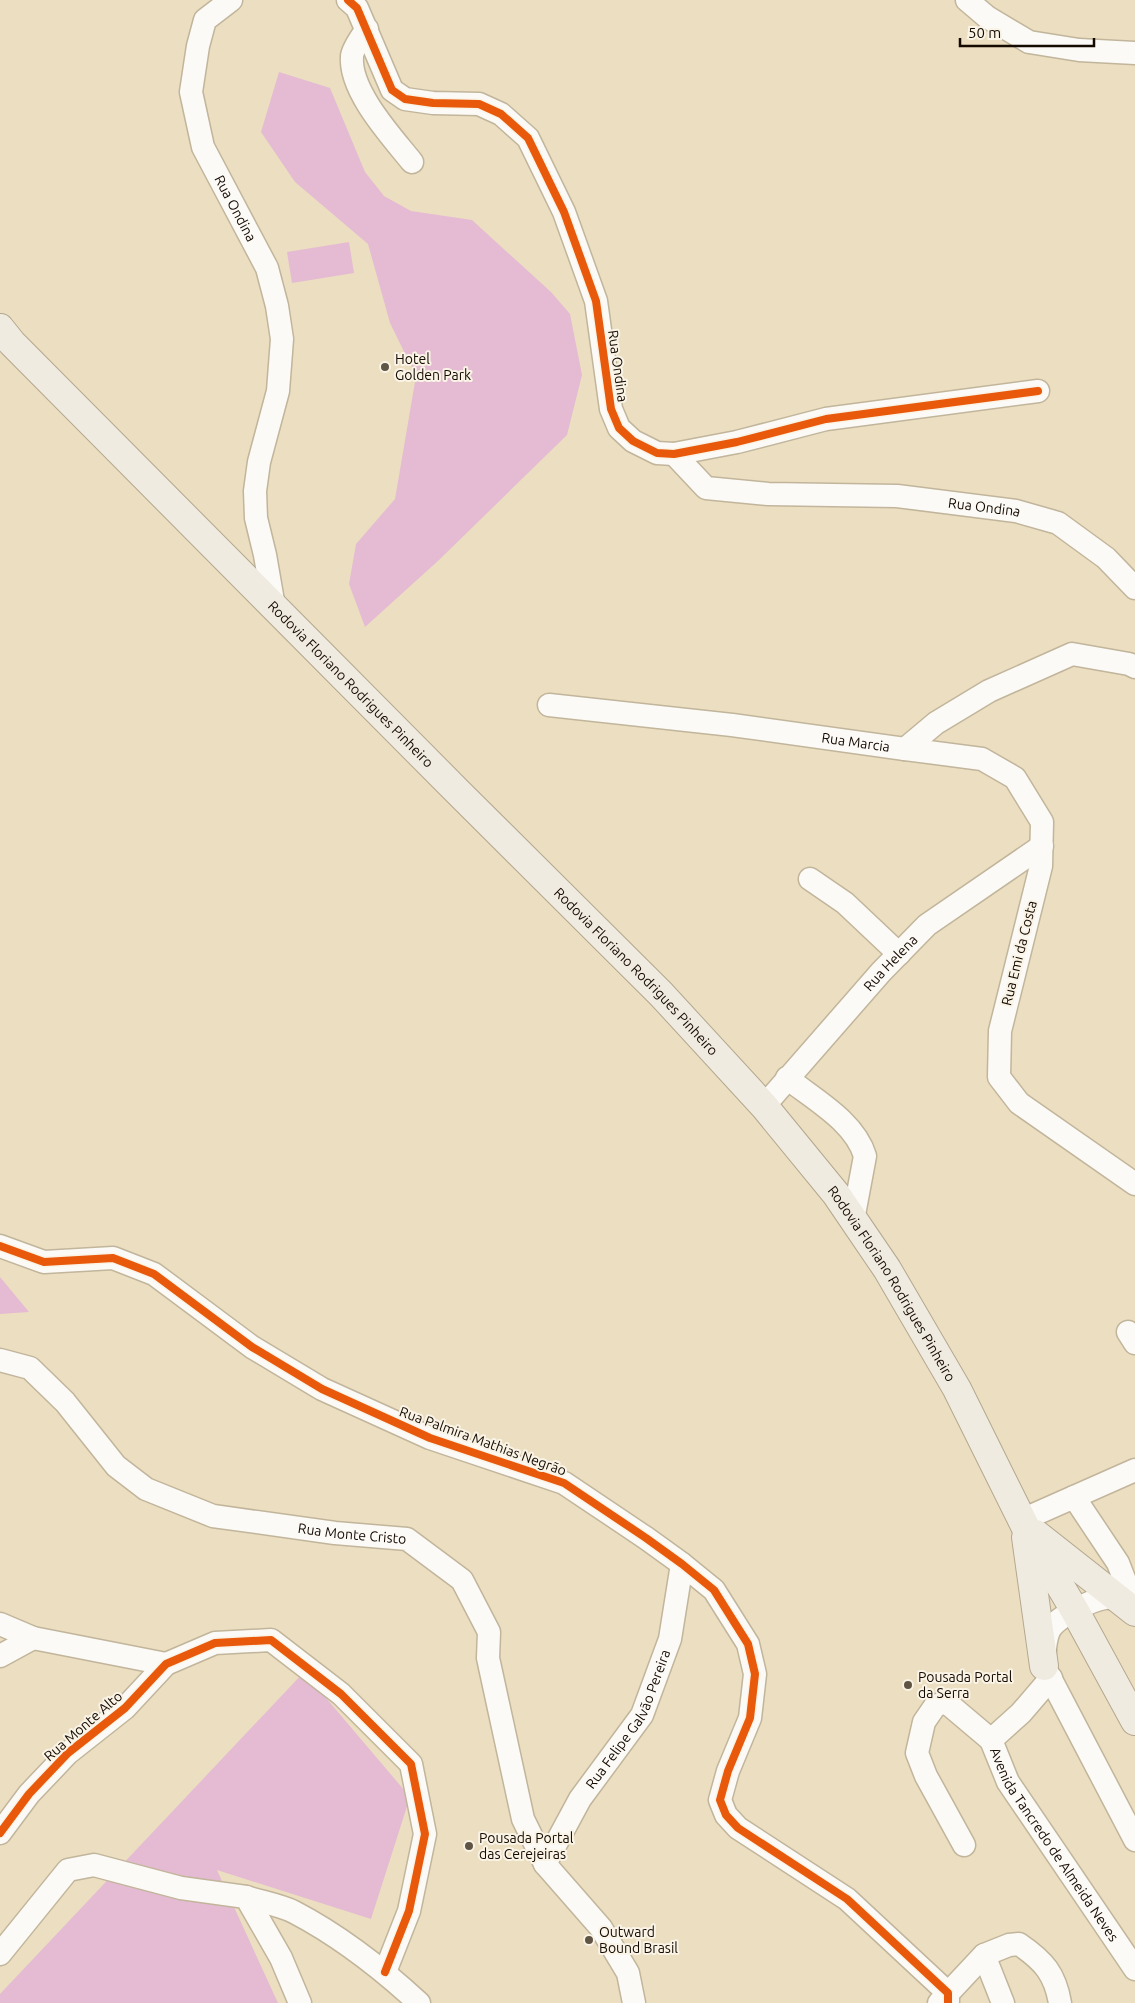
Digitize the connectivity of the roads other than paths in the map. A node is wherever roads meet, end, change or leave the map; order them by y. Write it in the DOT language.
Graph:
graph roads {
  1 [pos="231,0"];
  2 [pos="348,0"];
  3 [pos="967,0"];
  4 [pos="367,29"];
  5 [pos="1135,54"];
  6 [pos="412,162"];
  7 [pos="0,328"];
  8 [pos="1038,391"];
  9 [pos="674,454"];
  10 [pos="1135,588"];
  11 [pos="274,607"];
  12 [pos="1135,667"];
  13 [pos="549,705"];
  14 [pos="905,749"];
  15 [pos="1042,846"];
  16 [pos="810,880"];
  17 [pos="899,954"];
  18 [pos="787,1078"];
  19 [pos="764,1106"];
  20 [pos="1135,1184"];
  21 [pos="853,1220"];
  22 [pos="0,1246"];
  23 [pos="0,1360"];
  24 [pos="1135,1470"];
  25 [pos="1074,1497"];
  26 [pos="1024,1523"];
  27 [pos="682,1564"];
  28 [pos="1075,1611"];
  29 [pos="1134,1611"];
  30 [pos="0,1624"];
  31 [pos="33,1638"];
  32 [pos="0,1656"];
  33 [pos="166,1664"];
  34 [pos="1048,1672"];
  35 [pos="1135,1721"];
  36 [pos="991,1740"];
  37 [pos="0,1833"];
  38 [pos="1135,1840"];
  39 [pos="964,1845"];
  40 [pos="545,1864"];
  41 [pos="246,1897"];
  42 [pos="0,1954"];
  43 [pos="984,1955"];
  44 [pos="1135,1969"];
  45 [pos="385,1972"];
  46 [pos="945,2000"];
  47 [pos="300,2003"];
  48 [pos="419,2003"];
  49 [pos="634,2003"];
  50 [pos="1003,2003"];
  51 [pos="1060,2003"];
  1 -- 11 [label="street, Rua Ondina"];
  2 -- 4 [label="street, Rua Ondina"];
  3 -- 5 [label="street"];
  4 -- 6 [label="street"];
  4 -- 9 [label="street, Rua Ondina"];
  7 -- 11 [label="main road, Rodovia Floriano Rodrigues Pinheiro"];
  8 -- 9 [label="street, Rua Ondina"];
  9 -- 10 [label="street, Rua Ondina"];
  11 -- 19 [label="main road, Rodovia Floriano Rodrigues Pinheiro"];
  12 -- 14 [label="street, Rua Marcia"];
  13 -- 14 [label="street, Rua Marcia"];
  14 -- 15 [label="street, Rua Emi da Costa"];
  15 -- 17 [label="street, Rua Helena"];
  15 -- 20 [label="street, Rua Emi da Costa"];
  16 -- 17 [label="street"];
  17 -- 18 [label="street, Rua Helena"];
  18 -- 19 [label="street, Rua Helena"];
  18 -- 21 [label="street"];
  19 -- 21 [label="main road, Rodovia Floriano Rodrigues Pinheiro"];
  21 -- 26 [label="main road, Rodovia Floriano Rodrigues Pinheiro"];
  22 -- 27 [label="street, Rua Palmira Mathias Negrão"];
  23 -- 40 [label="street, Rua Monte Cristo"];
  24 -- 25 [label="street"];
  25 -- 26 [label="street"];
  25 -- 29 [label="street"];
  26 -- 28 [label="main road, Rodovia Floriano Rodrigues Pinheiro"];
  26 -- 29 [label="main road"];
  26 -- 34 [label="main road"];
  27 -- 40 [label="street, Rua Felipe Galvão Pereira"];
  27 -- 46 [label="street, Rua Palmira Mathias Negrão"];
  28 -- 29 [label="street"];
  28 -- 34 [label="street"];
  28 -- 35 [label="main road, Rodovia Floriano Rodrigues Pinheiro"];
  30 -- 31 [label="street"];
  31 -- 32 [label="street"];
  31 -- 33 [label="street"];
  33 -- 37 [label="street, Rua Monte Alto"];
  33 -- 45 [label="street"];
  34 -- 36 [label="street, Avenida Tancredo de Almeida Neves"];
  34 -- 38 [label="street"];
  36 -- 39 [label="street"];
  36 -- 44 [label="street, Avenida Tancredo de Almeida Neves"];
  40 -- 49 [label="street, Rua Monte Cristo"];
  41 -- 42 [label="street"];
  41 -- 45 [label="street"];
  41 -- 47 [label="street"];
  43 -- 46 [label="street"];
  43 -- 50 [label="street"];
  43 -- 51 [label="street"];
  45 -- 48 [label="street"];
}
